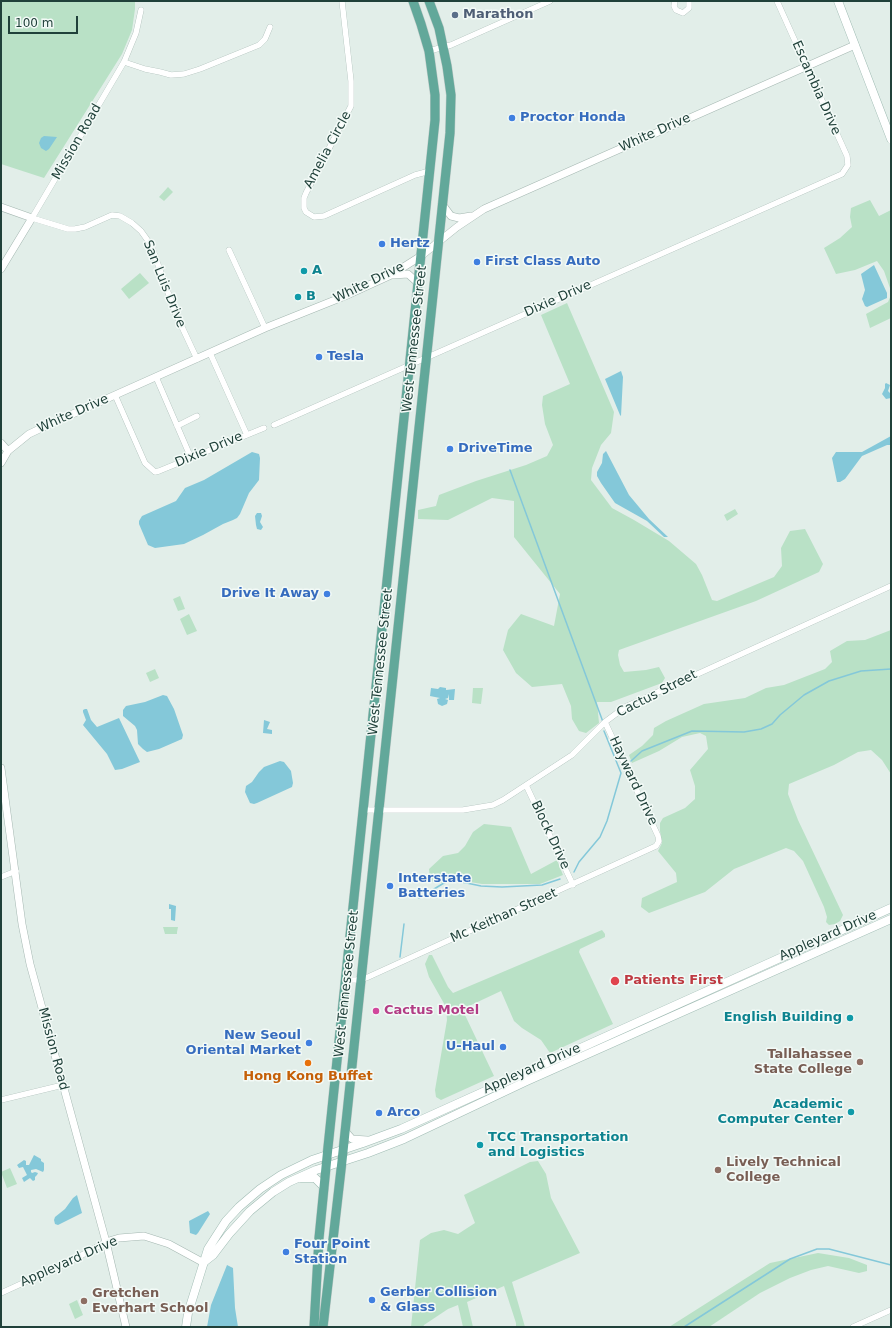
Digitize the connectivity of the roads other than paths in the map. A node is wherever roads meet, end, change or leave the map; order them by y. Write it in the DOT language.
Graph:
graph roads {
  1 [pos="342,1"];
  2 [pos="412,1"];
  3 [pos="429,1"];
  4 [pos="550,1"];
  5 [pos="675,1"];
  6 [pos="689,1"];
  7 [pos="776,1"];
  8 [pos="838,1"];
  9 [pos="141,10"];
  10 [pos="270,27"];
  11 [pos="855,44"];
  12 [pos="444,47"];
  13 [pos="429,51"];
  14 [pos="124,62"];
  15 [pos="806,66"];
  16 [pos="435,117"];
  17 [pos="450,133"];
  18 [pos="891,139"];
  19 [pos="430,171"];
  20 [pos="842,174"];
  21 [pos="442,204"];
  22 [pos="1,207"];
  23 [pos="473,216"];
  24 [pos="32,218"];
  25 [pos="438,243"];
  26 [pos="229,250"];
  27 [pos="421,256"];
  28 [pos="1,269"];
  29 [pos="391,275"];
  30 [pos="418,282"];
  31 [pos="265,328"];
  32 [pos="210,353"];
  33 [pos="426,358"];
  34 [pos="197,359"];
  35 [pos="410,366"];
  36 [pos="156,377"];
  37 [pos="115,395"];
  38 [pos="197,416"];
  39 [pos="274,425"];
  40 [pos="177,426"];
  41 [pos="264,428"];
  42 [pos="247,435"];
  43 [pos="1,443"];
  44 [pos="8,451"];
  45 [pos="400,457"];
  46 [pos="191,458"];
  47 [pos="1,463"];
  48 [pos="414,474"];
  49 [pos="386,583"];
  50 [pos="402,586"];
  51 [pos="891,586"];
  52 [pos="374,710"];
  53 [pos="389,711"];
  54 [pos="605,722"];
  55 [pos="1,768"];
  56 [pos="526,785"];
  57 [pos="363,810"];
  58 [pos="378,810"];
  59 [pos="659,841"];
  60 [pos="16,871"];
  61 [pos="1,877"];
  62 [pos="573,885"];
  63 [pos="354,896"];
  64 [pos="369,896"];
  65 [pos="891,908"];
  66 [pos="882,912"];
  67 [pos="889,920"];
  68 [pos="780,958"];
  69 [pos="784,966"];
  70 [pos="345,980"];
  71 [pos="360,980"];
  72 [pos="667,1009"];
  73 [pos="671,1017"];
  74 [pos="338,1052"];
  75 [pos="351,1072"];
  76 [pos="524,1073"];
  77 [pos="505,1081"];
  78 [pos="528,1081"];
  79 [pos="63,1085"];
  80 [pos="509,1090"];
  81 [pos="1,1100"];
  82 [pos="345,1131"];
  83 [pos="373,1140"];
  84 [pos="343,1150"];
  85 [pos="327,1154"];
  86 [pos="342,1161"];
  87 [pos="326,1166"];
  88 [pos="296,1179"];
  89 [pos="324,1186"];
  90 [pos="320,1238"];
  91 [pos="106,1242"];
  92 [pos="331,1260"];
  93 [pos="204,1263"];
  94 [pos="1,1292"];
  95 [pos="891,1310"];
  96 [pos="126,1327"];
  97 [pos="186,1327"];
  98 [pos="314,1327"];
  99 [pos="323,1327"];
  100 [pos="853,1327"];
  1 -- 19 [label="street, Amelia Circle"];
  2 -- 13 [label="main road, West Tennessee Street"];
  3 -- 12 [label="main road, West Tennessee Street"];
  4 -- 12 [label="street"];
  5 -- 6 [label="street"];
  7 -- 15 [label="street, Escambia Drive"];
  8 -- 11 [label="main road"];
  9 -- 14 [label="street, Mission Road"];
  10 -- 14 [label="street"];
  11 -- 15 [label="street, White Drive"];
  11 -- 18 [label="main road"];
  12 -- 13 [label="street"];
  12 -- 17 [label="main road, West Tennessee Street"];
  13 -- 16 [label="main road, West Tennessee Street"];
  14 -- 24 [label="street, Mission Road"];
  15 -- 20 [label="street, Escambia Drive"];
  15 -- 23 [label="street, White Drive"];
  16 -- 17 [label="main road"];
  16 -- 19 [label="main road, West Tennessee Street"];
  17 -- 21 [label="main road, West Tennessee Street"];
  19 -- 27 [label="main road, West Tennessee Street"];
  20 -- 33 [label="street, Dixie Drive"];
  21 -- 23 [label="street"];
  21 -- 25 [label="main road, West Tennessee Street"];
  22 -- 24 [label="street"];
  23 -- 25 [label="street, White Drive"];
  24 -- 28 [label="street, Mission Road"];
  24 -- 34 [label="street, San Luis Drive"];
  25 -- 27 [label="street, White Drive"];
  25 -- 33 [label="main road, West Tennessee Street"];
  26 -- 31 [label="street"];
  27 -- 29 [label="street, White Drive"];
  27 -- 30 [label="main road, West Tennessee Street"];
  29 -- 30 [label="street"];
  29 -- 31 [label="street, White Drive"];
  30 -- 35 [label="main road, West Tennessee Street"];
  31 -- 32 [label="street, White Drive"];
  32 -- 34 [label="street, White Drive"];
  32 -- 42 [label="street"];
  33 -- 35 [label="street, Dixie Drive"];
  33 -- 48 [label="main road, West Tennessee Street"];
  34 -- 36 [label="street, White Drive"];
  35 -- 39 [label="street, Dixie Drive"];
  35 -- 45 [label="main road, West Tennessee Street"];
  36 -- 37 [label="street, White Drive"];
  36 -- 40 [label="street"];
  37 -- 44 [label="street, White Drive"];
  37 -- 46 [label="street, Dixie Drive"];
  38 -- 40 [label="street"];
  40 -- 46 [label="street"];
  41 -- 42 [label="street, Dixie Drive"];
  42 -- 46 [label="street, Dixie Drive"];
  43 -- 44 [label="street"];
  44 -- 47 [label="street"];
  45 -- 48 [label="main road"];
  45 -- 49 [label="main road, West Tennessee Street"];
  48 -- 50 [label="main road, West Tennessee Street"];
  49 -- 50 [label="main road"];
  49 -- 52 [label="main road, West Tennessee Street"];
  50 -- 53 [label="main road, West Tennessee Street"];
  51 -- 54 [label="street, Cactus Street"];
  52 -- 53 [label="main road"];
  52 -- 57 [label="main road, West Tennessee Street"];
  53 -- 58 [label="main road, West Tennessee Street"];
  54 -- 56 [label="street, Cactus Street"];
  54 -- 59 [label="street, Hayward Drive"];
  55 -- 60 [label="street, Mission Road"];
  56 -- 58 [label="street, Cactus Street"];
  56 -- 62 [label="street, Block Drive"];
  57 -- 58 [label="street, Cactus Street"];
  57 -- 63 [label="main road, West Tennessee Street"];
  58 -- 64 [label="main road, West Tennessee Street"];
  59 -- 62 [label="street, Mc Keithan Street"];
  60 -- 61 [label="street"];
  60 -- 79 [label="street, Mission Road"];
  62 -- 71 [label="street, Mc Keithan Street"];
  63 -- 64 [label="main road"];
  63 -- 70 [label="main road, West Tennessee Street"];
  64 -- 71 [label="main road, West Tennessee Street"];
  65 -- 66 [label="main road, Appleyard Drive"];
  66 -- 67 [label="street"];
  66 -- 68 [label="main road, Appleyard Drive"];
  67 -- 69 [label="main road, Appleyard Drive"];
  68 -- 69 [label="street"];
  68 -- 72 [label="main road, Appleyard Drive"];
  69 -- 73 [label="main road, Appleyard Drive"];
  70 -- 71 [label="street, Mc Keithan Street"];
  70 -- 74 [label="main road, West Tennessee Street"];
  71 -- 75 [label="main road, West Tennessee Street"];
  72 -- 73 [label="street"];
  72 -- 76 [label="main road, Appleyard Drive"];
  73 -- 78 [label="main road, Appleyard Drive"];
  74 -- 75 [label="main road"];
  74 -- 85 [label="main road, West Tennessee Street"];
  75 -- 82 [label="main road, West Tennessee Street"];
  76 -- 77 [label="main road, Appleyard Drive"];
  76 -- 78 [label="street"];
  77 -- 80 [label="street"];
  77 -- 80 [label="street"];
  77 -- 83 [label="main road, Appleyard Drive"];
  78 -- 80 [label="main road, Appleyard Drive"];
  79 -- 81 [label="street"];
  79 -- 91 [label="street, Mission Road"];
  80 -- 86 [label="main road, Appleyard Drive"];
  82 -- 83 [label="street"];
  82 -- 84 [label="main road, West Tennessee Street"];
  83 -- 84 [label="main road, Appleyard Drive"];
  84 -- 85 [label="main road, Appleyard Drive"];
  84 -- 86 [label="main road, West Tennessee Street"];
  85 -- 87 [label="main road, West Tennessee Street"];
  85 -- 93 [label="main road, Appleyard Drive"];
  86 -- 87 [label="main road, Appleyard Drive"];
  86 -- 92 [label="main road, West Tennessee Street"];
  87 -- 88 [label="main road, Appleyard Drive"];
  87 -- 89 [label="main road, West Tennessee Street"];
  88 -- 89 [label="main road"];
  88 -- 93 [label="main road, Appleyard Drive"];
  89 -- 90 [label="main road, West Tennessee Street"];
  90 -- 92 [label="main road"];
  90 -- 98 [label="main road, West Tennessee Street"];
  91 -- 93 [label="street, Appleyard Drive"];
  91 -- 94 [label="street, Appleyard Drive"];
  91 -- 96 [label="street, Mission Road"];
  92 -- 99 [label="main road, West Tennessee Street"];
  93 -- 97 [label="main road"];
  95 -- 100 [label="street"];
}
